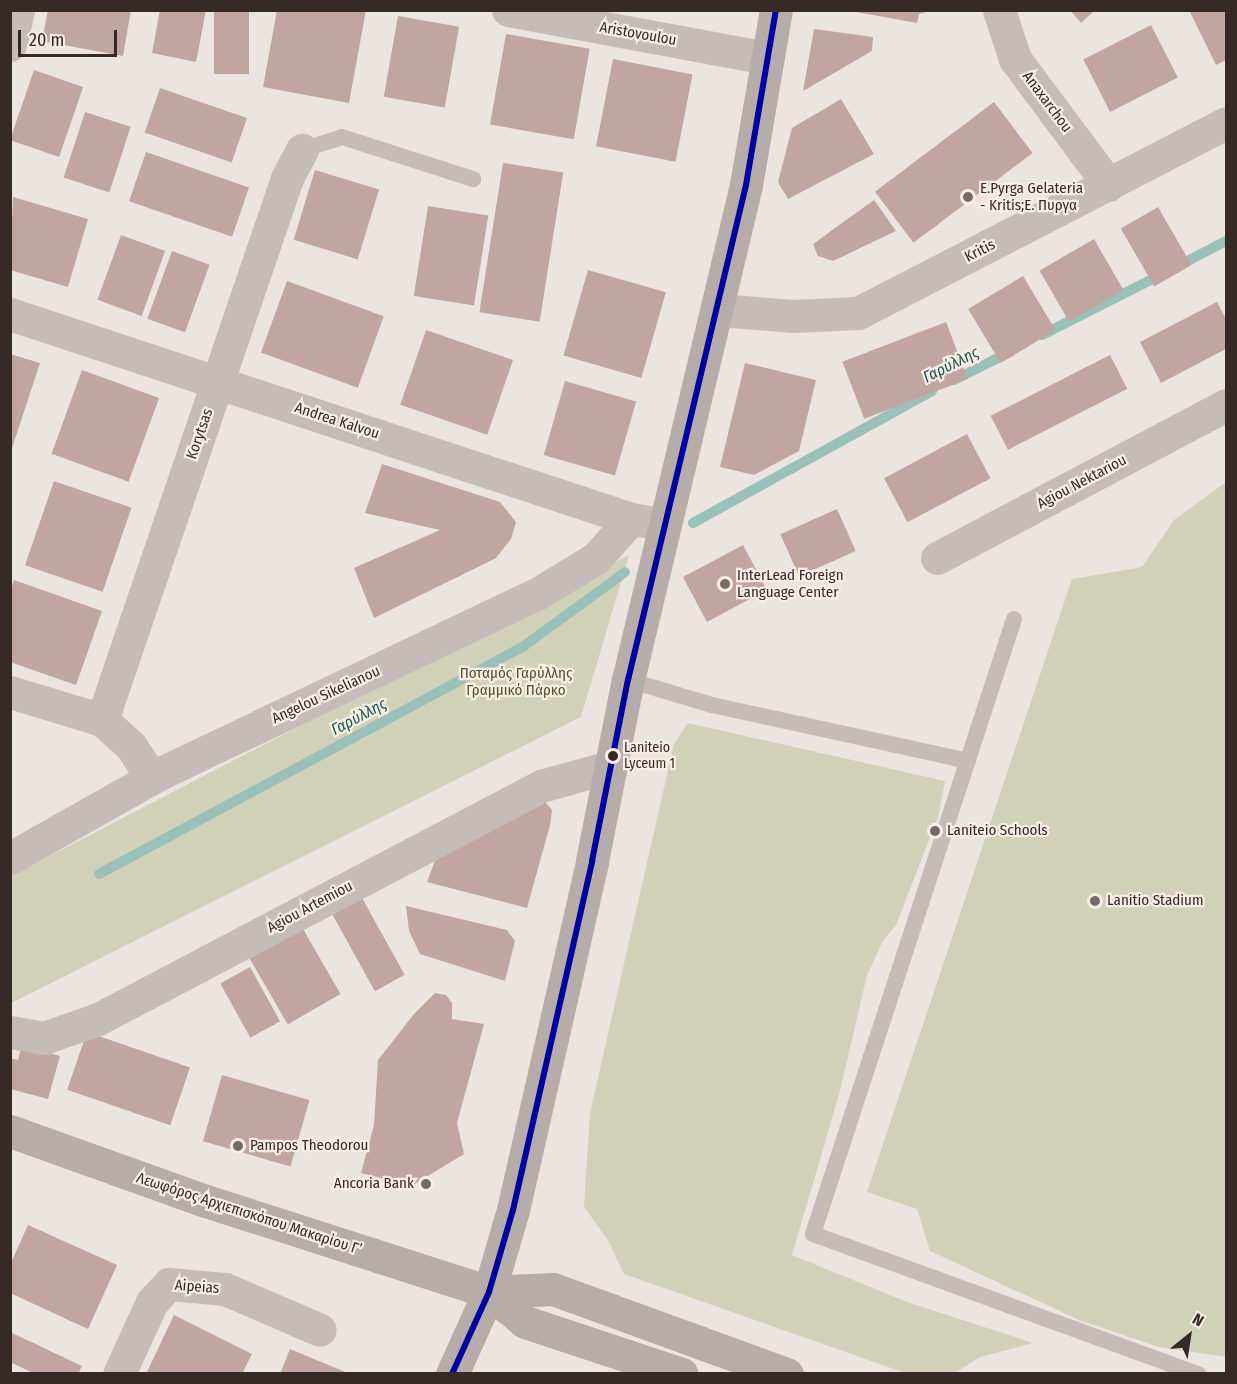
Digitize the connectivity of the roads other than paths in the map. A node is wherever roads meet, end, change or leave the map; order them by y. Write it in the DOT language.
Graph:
graph roads {
  1 [pos="18,10"];
  2 [pos="508,10"];
  3 [pos="776,10"];
  4 [pos="999,10"];
  5 [pos="10,45"];
  6 [pos="768,58"];
  7 [pos="1227,123"];
  8 [pos="302,150"];
  9 [pos="473,179"];
  10 [pos="1109,185"];
  11 [pos="718,310"];
  12 [pos="10,314"];
  13 [pos="218,382"];
  14 [pos="1227,405"];
  15 [pos="631,519"];
  16 [pos="664,523"];
  17 [pos="937,558"];
  18 [pos="1014,619"];
  19 [pos="628,680"];
  20 [pos="10,692"];
  21 [pos="102,720"];
  22 [pos="968,761"];
  23 [pos="609,767"];
  24 [pos="152,778"];
  25 [pos="10,858"];
  26 [pos="10,1032"];
  27 [pos="10,1131"];
  28 [pos="489,1292"];
  29 [pos="320,1330"];
  30 [pos="590,1344"];
  31 [pos="673,1372"];
  32 [pos="119,1374"];
  33 [pos="452,1374"];
  34 [pos="602,1374"];
  35 [pos="787,1374"];
  36 [pos="1198,1374"];
  1 -- 5 [label="street"];
  2 -- 6 [label="street, Aristovoulou"];
  3 -- 6 [label="main road"];
  4 -- 10 [label="street, Anaxarchou"];
  6 -- 11 [label="main road"];
  7 -- 10 [label="street, Kritis"];
  8 -- 9 [label="lane"];
  8 -- 13 [label="street, Korytsas"];
  10 -- 11 [label="street, Kritis"];
  11 -- 16 [label="main road"];
  12 -- 13 [label="street, Andrea Kalvou"];
  13 -- 15 [label="street, Andrea Kalvou"];
  13 -- 21 [label="street, Korytsas"];
  14 -- 17 [label="street, Agiou Nektariou"];
  15 -- 16 [label="street, Andrea Kalvou"];
  15 -- 24 [label="street, Angelou Sikelianou"];
  16 -- 19 [label="main road"];
  18 -- 22 [label="lane"];
  19 -- 22 [label="lane"];
  19 -- 23 [label="main road"];
  20 -- 21 [label="street"];
  21 -- 24 [label="street"];
  22 -- 36 [label="lane"];
  23 -- 26 [label="street, Agiou Artemiou"];
  23 -- 28 [label="main road"];
  24 -- 25 [label="street, Angelou Sikelianou"];
  27 -- 28 [label="main road, Λεωφόρος Αρχιεπισκόπου Μακαρίου Γ’"];
  28 -- 30 [label="main road, Λεωφόρος Αρχιεπισκόπου Μακαρίου Γ’"];
  28 -- 33 [label="main road"];
  28 -- 35 [label="main road, Λεωφόρος Αρχιεπισκόπου Μακαρίου Γ’"];
  29 -- 32 [label="street, Aipeias"];
  30 -- 31 [label="main road, Λεωφόρος Αρχιεπισκόπου Μακαρίου Γ’"];
  30 -- 34 [label="main road"];
}
